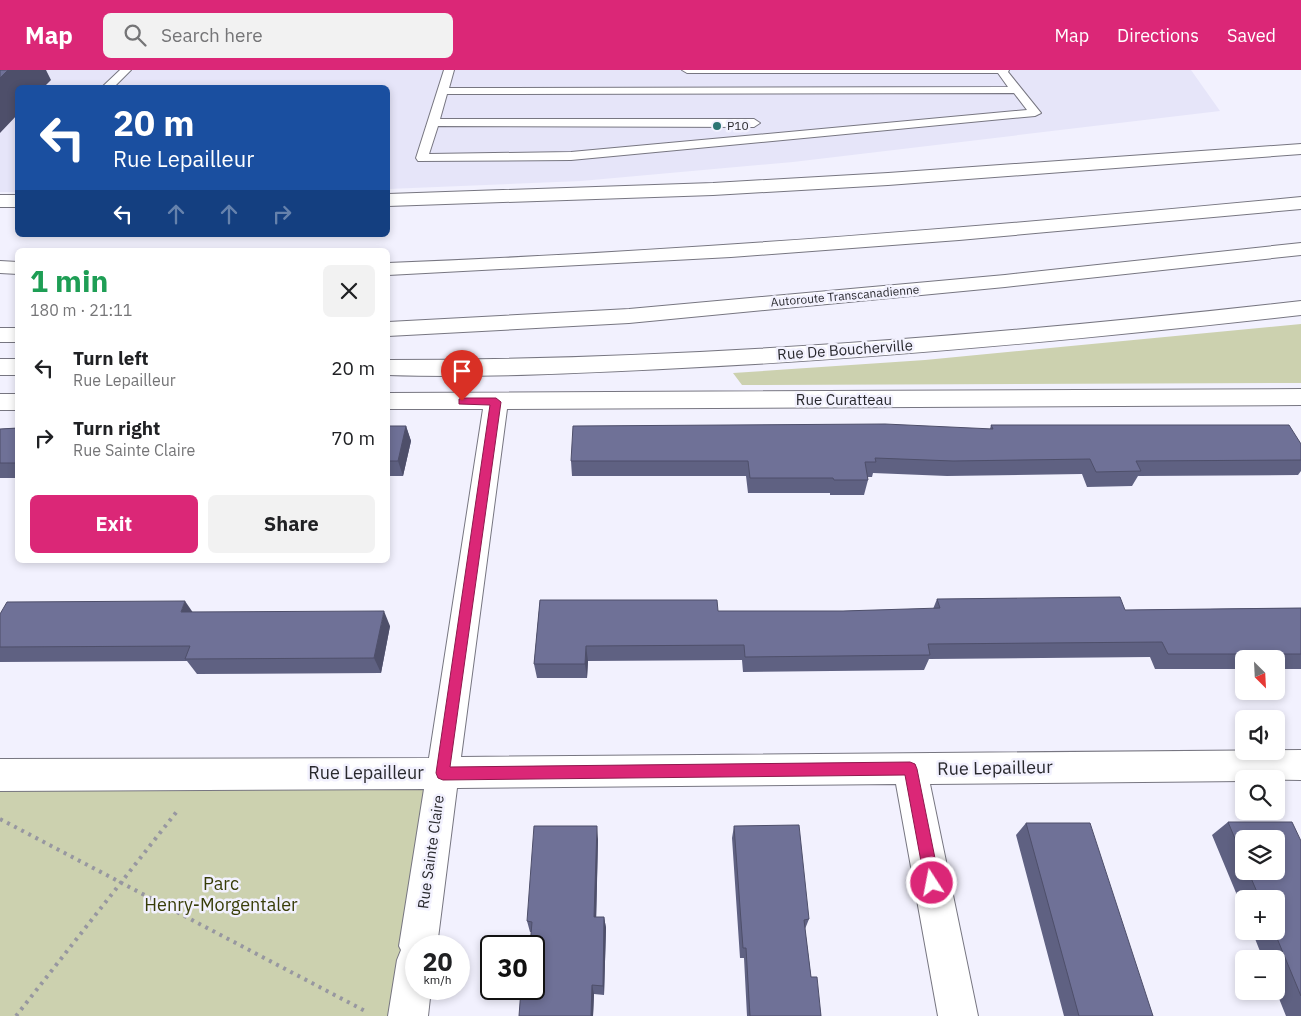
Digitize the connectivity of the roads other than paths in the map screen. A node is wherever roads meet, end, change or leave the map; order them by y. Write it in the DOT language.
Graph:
graph roads {
  1 [pos="126,70"];
  2 [pos="449,70"];
  3 [pos="687,70"];
  4 [pos="1002,70"];
  5 [pos="109,85"];
  6 [pos="1016,90"];
  7 [pos="442,91"];
  8 [pos="433,122"];
  9 [pos="757,138"];
  10 [pos="1301,149"];
  11 [pos="1301,198"];
  12 [pos="390,200"];
  13 [pos="0,201"];
  14 [pos="15,201"];
  15 [pos="1301,202"];
  16 [pos="1254,207"];
  17 [pos="1301,249"];
  18 [pos="0,267"];
  19 [pos="15,268"];
  20 [pos="390,269"];
  21 [pos="1301,308"];
  22 [pos="390,329"];
  23 [pos="0,335"];
  24 [pos="15,336"];
  25 [pos="0,367"];
  26 [pos="15,367"];
  27 [pos="390,368"];
  28 [pos="1301,397"];
  29 [pos="390,401"];
  30 [pos="0,402"];
  31 [pos="15,402"];
  32 [pos="496,402"];
  33 [pos="1301,765"];
  34 [pos="910,769"];
  35 [pos="443,773"];
  36 [pos="0,775"];
  37 [pos="420,935"];
  38 [pos="410,1000"];
  39 [pos="408,1016"];
  40 [pos="958,1016"];
  1 -- 5 [label="lane"];
  2 -- 7 [label="lane"];
  3 -- 4 [label="lane"];
  4 -- 6 [label="lane"];
  6 -- 7 [label="lane"];
  6 -- 9 [label="lane"];
  7 -- 8 [label="lane"];
  8 -- 9 [label="lane"];
  8 -- 9 [label="lane"];
  10 -- 12 [label="main road"];
  11 -- 16 [label="main road"];
  13 -- 14 [label="main road"];
  15 -- 16 [label="main road"];
  16 -- 20 [label="main road"];
  17 -- 22 [label="main road, Autoroute Transcanadienne"];
  18 -- 19 [label="main road"];
  21 -- 27 [label="main road, Rue De Boucherville"];
  23 -- 24 [label="main road"];
  25 -- 26 [label="main road"];
  28 -- 32 [label="main road, Rue Curatteau"];
  29 -- 32 [label="main road, Rue Curatteau"];
  30 -- 31 [label="main road"];
  32 -- 35 [label="main road, Rue Sainte Claire"];
  33 -- 34 [label="main road, Rue Lepailleur"];
  34 -- 35 [label="main road, Rue Lepailleur"];
  34 -- 40 [label="main road"];
  35 -- 36 [label="main road, Rue Lepailleur"];
  35 -- 37 [label="main road, Rue Sainte Claire"];
  38 -- 39 [label="main road"];
}
